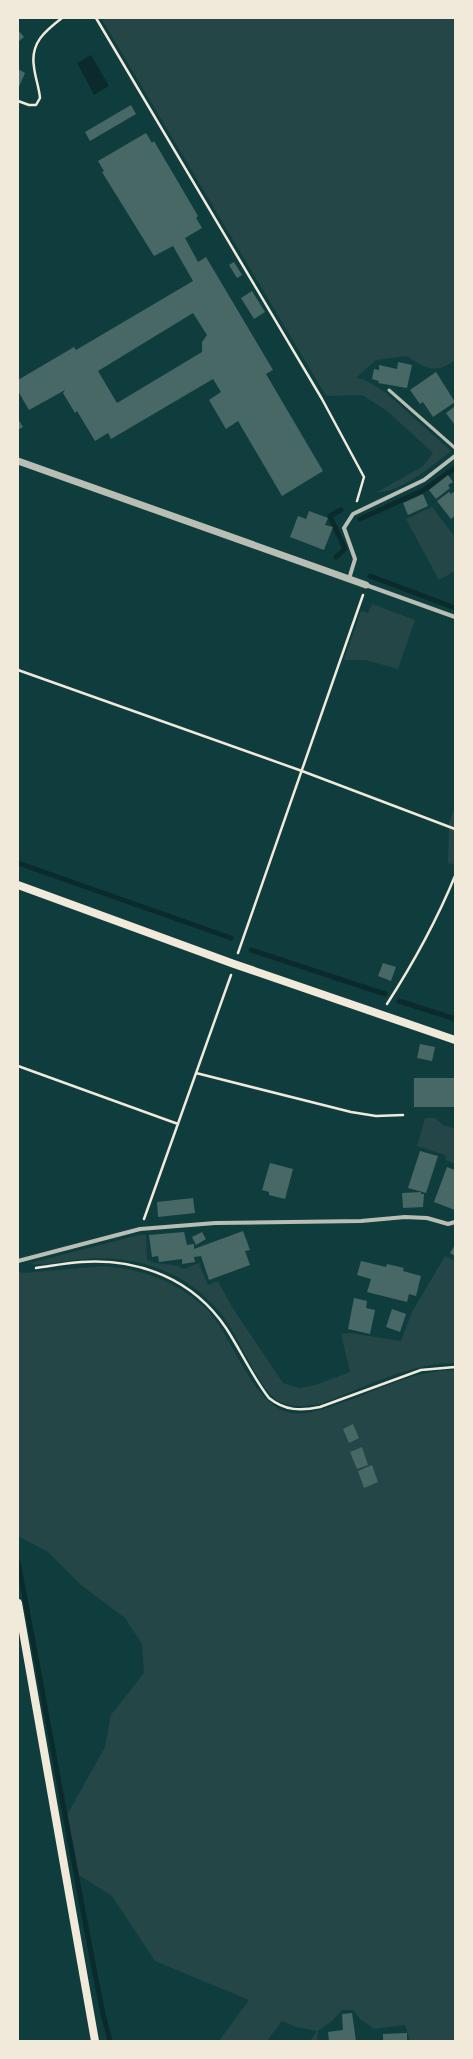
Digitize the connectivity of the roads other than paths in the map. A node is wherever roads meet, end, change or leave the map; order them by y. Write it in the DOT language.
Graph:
graph roads {
  1 [pos="389,390"];
  2 [pos="455,448"];
  3 [pos="455,456"];
  4 [pos="18,461"];
  5 [pos="349,579"];
  6 [pos="366,585"];
  7 [pos="455,617"];
  8 [pos="18,886"];
  9 [pos="455,1040"];
  10 [pos="455,1222"];
  11 [pos="18,1261"];
  12 [pos="18,1603"];
  13 [pos="95,2041"];
  1 -- 2 [label="lane"];
  3 -- 5 [label="street"];
  4 -- 5 [label="street"];
  5 -- 6 [label="street"];
  6 -- 7 [label="street"];
  8 -- 9 [label="main road"];
  10 -- 11 [label="street"];
  12 -- 13 [label="main road"];
}
